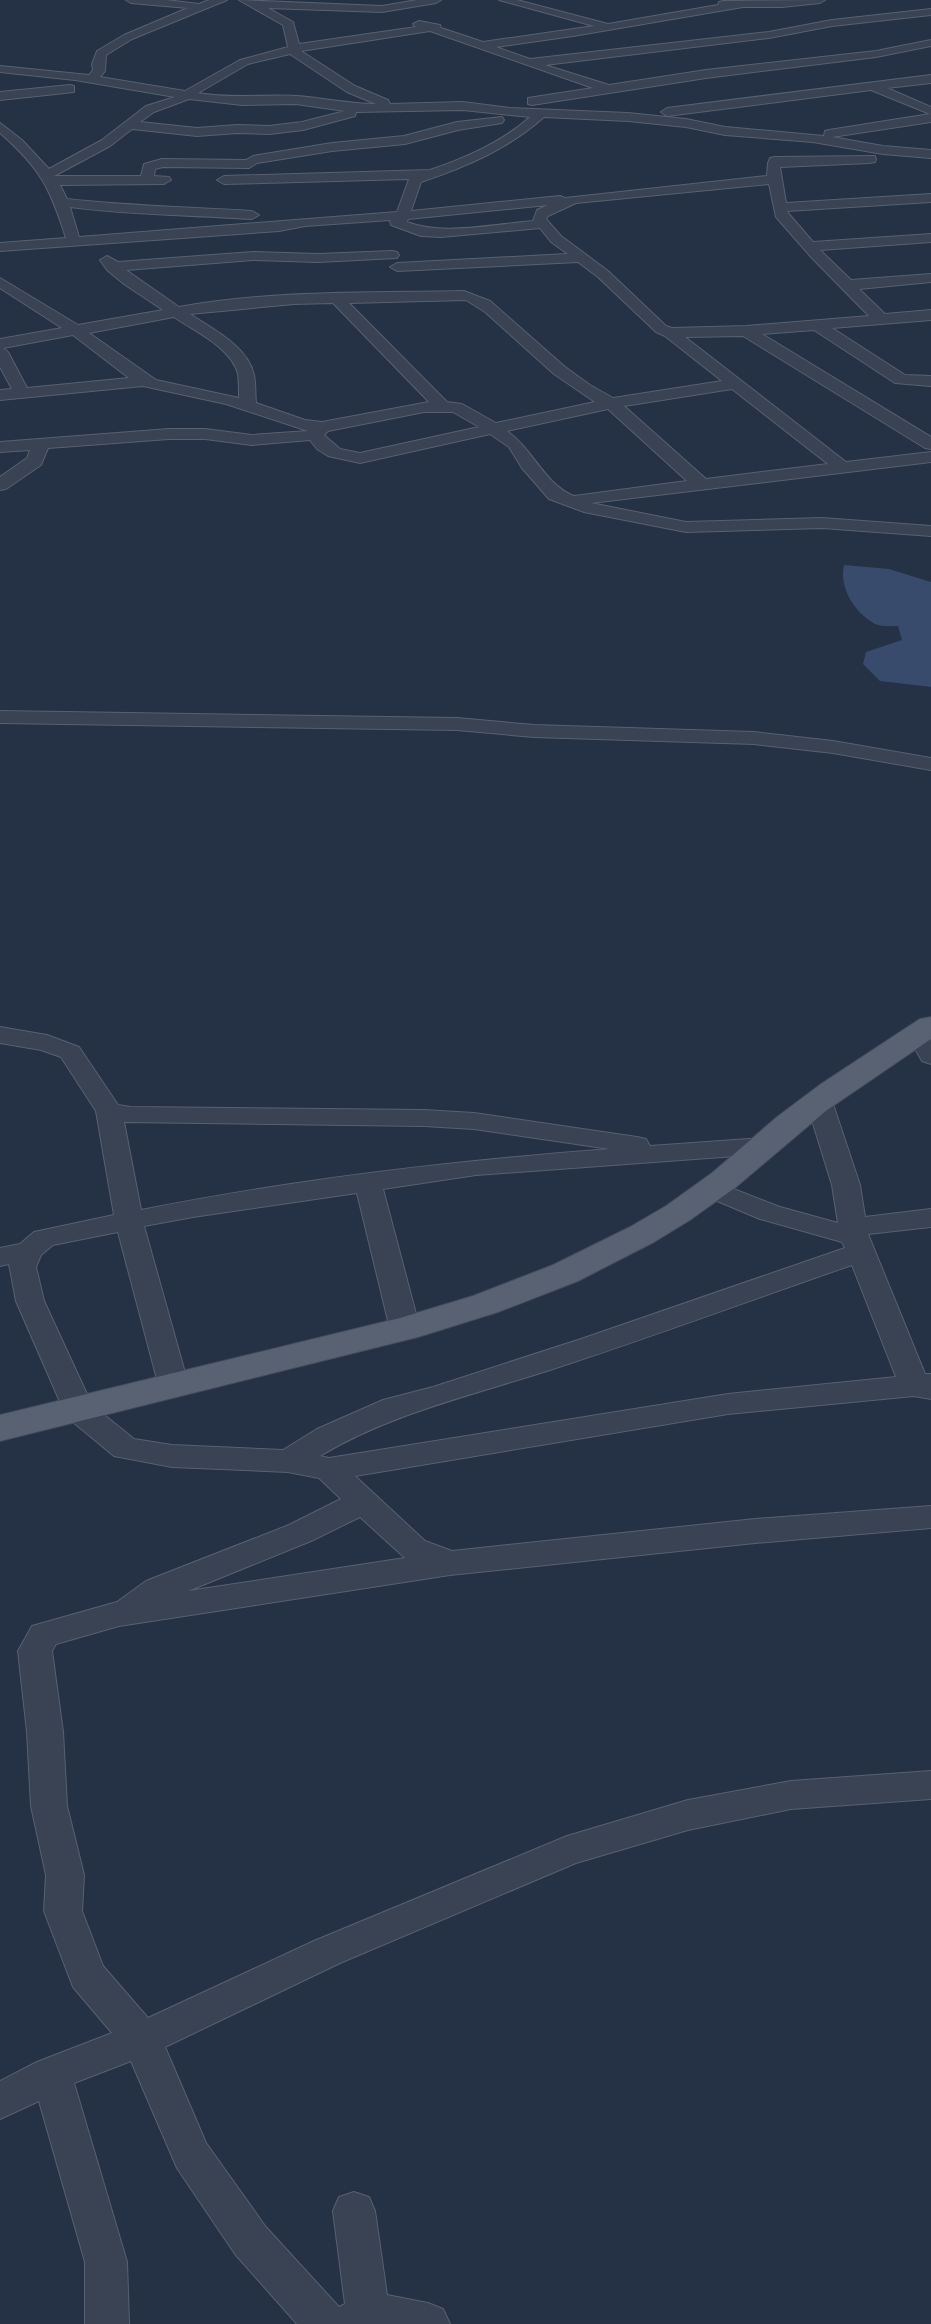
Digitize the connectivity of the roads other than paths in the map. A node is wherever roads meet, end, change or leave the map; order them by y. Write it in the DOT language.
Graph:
graph roads {
  1 [pos="131,0"];
  2 [pos="436,0"];
  3 [pos="504,0"];
  4 [pos="820,0"];
  5 [pos="700,1"];
  6 [pos="205,5"];
  7 [pos="237,5"];
  8 [pos="739,5"];
  9 [pos="382,9"];
  10 [pos="719,9"];
  11 [pos="931,12"];
  12 [pos="739,19"];
  13 [pos="774,22"];
  14 [pos="832,23"];
  15 [pos="436,27"];
  16 [pos="610,27"];
  17 [pos="789,32"];
  18 [pos="769,35"];
  19 [pos="931,43"];
  20 [pos="482,45"];
  21 [pos="292,49"];
  22 [pos="816,61"];
  23 [pos="529,63"];
  24 [pos="0,69"];
  25 [pos="91,79"];
  26 [pos="931,79"];
  27 [pos="662,81"];
  28 [pos="131,85"];
  29 [pos="871,86"];
  30 [pos="608,89"];
  31 [pos="186,95"];
  32 [pos="0,96"];
  33 [pos="714,105"];
  34 [pos="470,107"];
  35 [pos="364,108"];
  36 [pos="396,108"];
  37 [pos="931,111"];
  38 [pos="539,115"];
  39 [pos="628,117"];
  40 [pos="931,118"];
  41 [pos="130,125"];
  42 [pos="0,128"];
  43 [pos="168,130"];
  44 [pos="751,134"];
  45 [pos="118,135"];
  46 [pos="813,138"];
  47 [pos="7,139"];
  48 [pos="841,143"];
  49 [pos="931,154"];
  50 [pos="770,156"];
  51 [pos="931,159"];
  52 [pos="249,164"];
  53 [pos="429,174"];
  54 [pos="49,178"];
  55 [pos="774,179"];
  56 [pos="147,180"];
  57 [pos="175,180"];
  58 [pos="206,180"];
  59 [pos="249,180"];
  60 [pos="931,198"];
  61 [pos="573,199"];
  62 [pos="61,202"];
  63 [pos="780,207"];
  64 [pos="125,210"];
  65 [pos="356,218"];
  66 [pos="337,219"];
  67 [pos="400,219"];
  68 [pos="542,224"];
  69 [pos="136,236"];
  70 [pos="931,238"];
  71 [pos="92,241"];
  72 [pos="74,242"];
  73 [pos="809,246"];
  74 [pos="0,247"];
  75 [pos="581,258"];
  76 [pos="112,267"];
  77 [pos="401,277"];
  78 [pos="931,278"];
  79 [pos="0,282"];
  80 [pos="849,285"];
  81 [pos="337,299"];
  82 [pos="177,312"];
  83 [pos="931,315"];
  84 [pos="881,319"];
  85 [pos="817,325"];
  86 [pos="76,331"];
  87 [pos="746,331"];
  88 [pos="670,333"];
  89 [pos="0,344"];
  90 [pos="0,352"];
  91 [pos="145,381"];
  92 [pos="931,381"];
  93 [pos="736,384"];
  94 [pos="22,393"];
  95 [pos="0,395"];
  96 [pos="611,403"];
  97 [pos="441,405"];
  98 [pos="248,406"];
  99 [pos="492,428"];
  100 [pos="319,431"];
  101 [pos="40,443"];
  102 [pos="931,444"];
  103 [pos="0,447"];
  104 [pos="931,457"];
  105 [pos="842,467"];
  106 [pos="700,483"];
  107 [pos="0,485"];
  108 [pos="562,499"];
  109 [pos="931,531"];
  110 [pos="0,717"];
  111 [pos="931,764"];
  112 [pos="0,1035"];
  113 [pos="927,1038"];
  114 [pos="819,1101"];
  115 [pos="109,1111"];
  116 [pos="763,1146"];
  117 [pos="689,1152"];
  118 [pos="613,1159"];
  119 [pos="369,1182"];
  120 [pos="710,1191"];
  121 [pos="931,1218"];
  122 [pos="129,1221"];
  123 [pos="856,1239"];
  124 [pos="14,1254"];
  125 [pos="405,1329"];
  126 [pos="926,1386"];
  127 [pos="174,1387"];
  128 [pos="79,1411"];
  129 [pos="0,1428"];
  130 [pos="288,1461"];
  131 [pos="329,1469"];
  132 [pos="363,1502"];
  133 [pos="931,1517"];
  134 [pos="240,1557"];
  135 [pos="450,1563"];
  136 [pos="274,1591"];
  137 [pos="119,1614"];
  138 [pos="931,1785"];
  139 [pos="142,2039"];
  140 [pos="51,2074"];
  141 [pos="0,2101"];
  142 [pos="354,2211"];
  143 [pos="362,2322"];
  144 [pos="107,2324"];
  145 [pos="326,2324"];
  146 [pos="428,2324"];
  1 -- 6 [label="street"];
  2 -- 9 [label="street"];
  3 -- 16 [label="street"];
  4 -- 8 [label="street"];
  5 -- 8 [label="street"];
  5 -- 10 [label="street"];
  6 -- 7 [label="street"];
  6 -- 25 [label="street"];
  7 -- 9 [label="street"];
  7 -- 21 [label="street"];
  8 -- 10 [label="street"];
  9 -- 15 [label="street"];
  10 -- 12 [label="street"];
  10 -- 16 [label="street"];
  11 -- 14 [label="street"];
  13 -- 14 [label="street"];
  14 -- 17 [label="street"];
  15 -- 20 [label="street"];
  15 -- 21 [label="street"];
  16 -- 20 [label="street"];
  17 -- 18 [label="street"];
  17 -- 18 [label="street"];
  18 -- 22 [label="street"];
  18 -- 23 [label="street"];
  19 -- 22 [label="street"];
  20 -- 23 [label="street"];
  21 -- 31 [label="street"];
  21 -- 36 [label="street"];
  22 -- 27 [label="street"];
  22 -- 29 [label="street"];
  23 -- 30 [label="street"];
  24 -- 25 [label="street"];
  25 -- 28 [label="street"];
  26 -- 29 [label="street"];
  27 -- 30 [label="street"];
  27 -- 33 [label="street"];
  28 -- 31 [label="street"];
  28 -- 32 [label="street"];
  29 -- 33 [label="street"];
  29 -- 37 [label="street"];
  30 -- 34 [label="street"];
  31 -- 35 [label="street"];
  31 -- 41 [label="street"];
  33 -- 39 [label="street"];
  34 -- 36 [label="street"];
  34 -- 38 [label="street"];
  35 -- 36 [label="street"];
  35 -- 43 [label="street"];
  38 -- 39 [label="street"];
  38 -- 52 [label="street"];
  38 -- 53 [label="street"];
  39 -- 44 [label="street"];
  40 -- 46 [label="street"];
  41 -- 43 [label="street"];
  41 -- 45 [label="street"];
  42 -- 47 [label="street"];
  43 -- 45 [label="street"];
  44 -- 46 [label="street"];
  44 -- 50 [label="street"];
  45 -- 54 [label="street"];
  46 -- 48 [label="street"];
  47 -- 54 [label="street"];
  48 -- 49 [label="street"];
  48 -- 50 [label="street"];
  50 -- 51 [label="street"];
  50 -- 55 [label="street"];
  52 -- 56 [label="street"];
  52 -- 59 [label="street"];
  53 -- 59 [label="street"];
  53 -- 67 [label="street"];
  54 -- 56 [label="street"];
  54 -- 62 [label="street"];
  55 -- 61 [label="street"];
  55 -- 63 [label="street"];
  56 -- 57 [label="street"];
  58 -- 59 [label="street"];
  60 -- 63 [label="street"];
  61 -- 67 [label="street"];
  61 -- 68 [label="street"];
  62 -- 64 [label="street"];
  62 -- 72 [label="street"];
  63 -- 73 [label="street"];
  64 -- 66 [label="street"];
  64 -- 69 [label="street"];
  65 -- 66 [label="street"];
  65 -- 67 [label="street"];
  65 -- 77 [label="street"];
  66 -- 69 [label="street"];
  67 -- 68 [label="street"];
  68 -- 75 [label="street"];
  69 -- 71 [label="street"];
  70 -- 73 [label="street"];
  71 -- 72 [label="street"];
  71 -- 76 [label="street"];
  72 -- 74 [label="street"];
  73 -- 80 [label="street"];
  75 -- 77 [label="street"];
  75 -- 88 [label="street"];
  76 -- 77 [label="street"];
  76 -- 82 [label="street"];
  77 -- 81 [label="street"];
  77 -- 96 [label="street"];
  78 -- 80 [label="street"];
  79 -- 86 [label="street"];
  80 -- 84 [label="street"];
  81 -- 82 [label="street"];
  81 -- 97 [label="street"];
  82 -- 86 [label="street"];
  82 -- 98 [label="street"];
  83 -- 84 [label="street"];
  84 -- 85 [label="street"];
  85 -- 87 [label="street"];
  85 -- 92 [label="street"];
  86 -- 89 [label="street"];
  86 -- 91 [label="street"];
  87 -- 88 [label="street"];
  87 -- 102 [label="street"];
  88 -- 93 [label="street"];
  90 -- 94 [label="street"];
  91 -- 94 [label="street"];
  91 -- 98 [label="street"];
  93 -- 96 [label="street"];
  93 -- 105 [label="street"];
  94 -- 95 [label="street"];
  96 -- 99 [label="street"];
  96 -- 106 [label="street"];
  97 -- 99 [label="street"];
  97 -- 100 [label="street"];
  98 -- 100 [label="street"];
  99 -- 100 [label="street"];
  99 -- 108 [label="street"];
  100 -- 101 [label="street"];
  101 -- 103 [label="street"];
  101 -- 107 [label="street"];
  104 -- 105 [label="street"];
  105 -- 106 [label="street"];
  106 -- 108 [label="street"];
  108 -- 109 [label="street"];
  110 -- 111 [label="street"];
  112 -- 115 [label="street"];
  113 -- 114 [label="main road"];
  114 -- 116 [label="main road"];
  114 -- 123 [label="street"];
  115 -- 117 [label="street"];
  115 -- 122 [label="street"];
  116 -- 117 [label="street"];
  116 -- 120 [label="main road"];
  117 -- 118 [label="street"];
  118 -- 119 [label="street"];
  118 -- 120 [label="street"];
  119 -- 122 [label="street"];
  119 -- 125 [label="street"];
  120 -- 123 [label="street"];
  120 -- 125 [label="main road"];
  121 -- 123 [label="street"];
  122 -- 124 [label="street"];
  122 -- 127 [label="street"];
  123 -- 126 [label="street"];
  123 -- 130 [label="street"];
  124 -- 128 [label="street"];
  125 -- 127 [label="main road"];
  126 -- 131 [label="street"];
  127 -- 128 [label="main road"];
  128 -- 129 [label="main road"];
  128 -- 130 [label="street"];
  130 -- 131 [label="street"];
  131 -- 132 [label="street"];
  132 -- 134 [label="street"];
  132 -- 135 [label="street"];
  133 -- 135 [label="street"];
  134 -- 136 [label="street"];
  134 -- 137 [label="street"];
  135 -- 136 [label="street"];
  136 -- 137 [label="street"];
  137 -- 139 [label="street"];
  138 -- 139 [label="street"];
  139 -- 140 [label="street"];
  139 -- 145 [label="street"];
  140 -- 141 [label="street"];
  140 -- 144 [label="street"];
  142 -- 143 [label="street"];
  143 -- 146 [label="street"];
}
